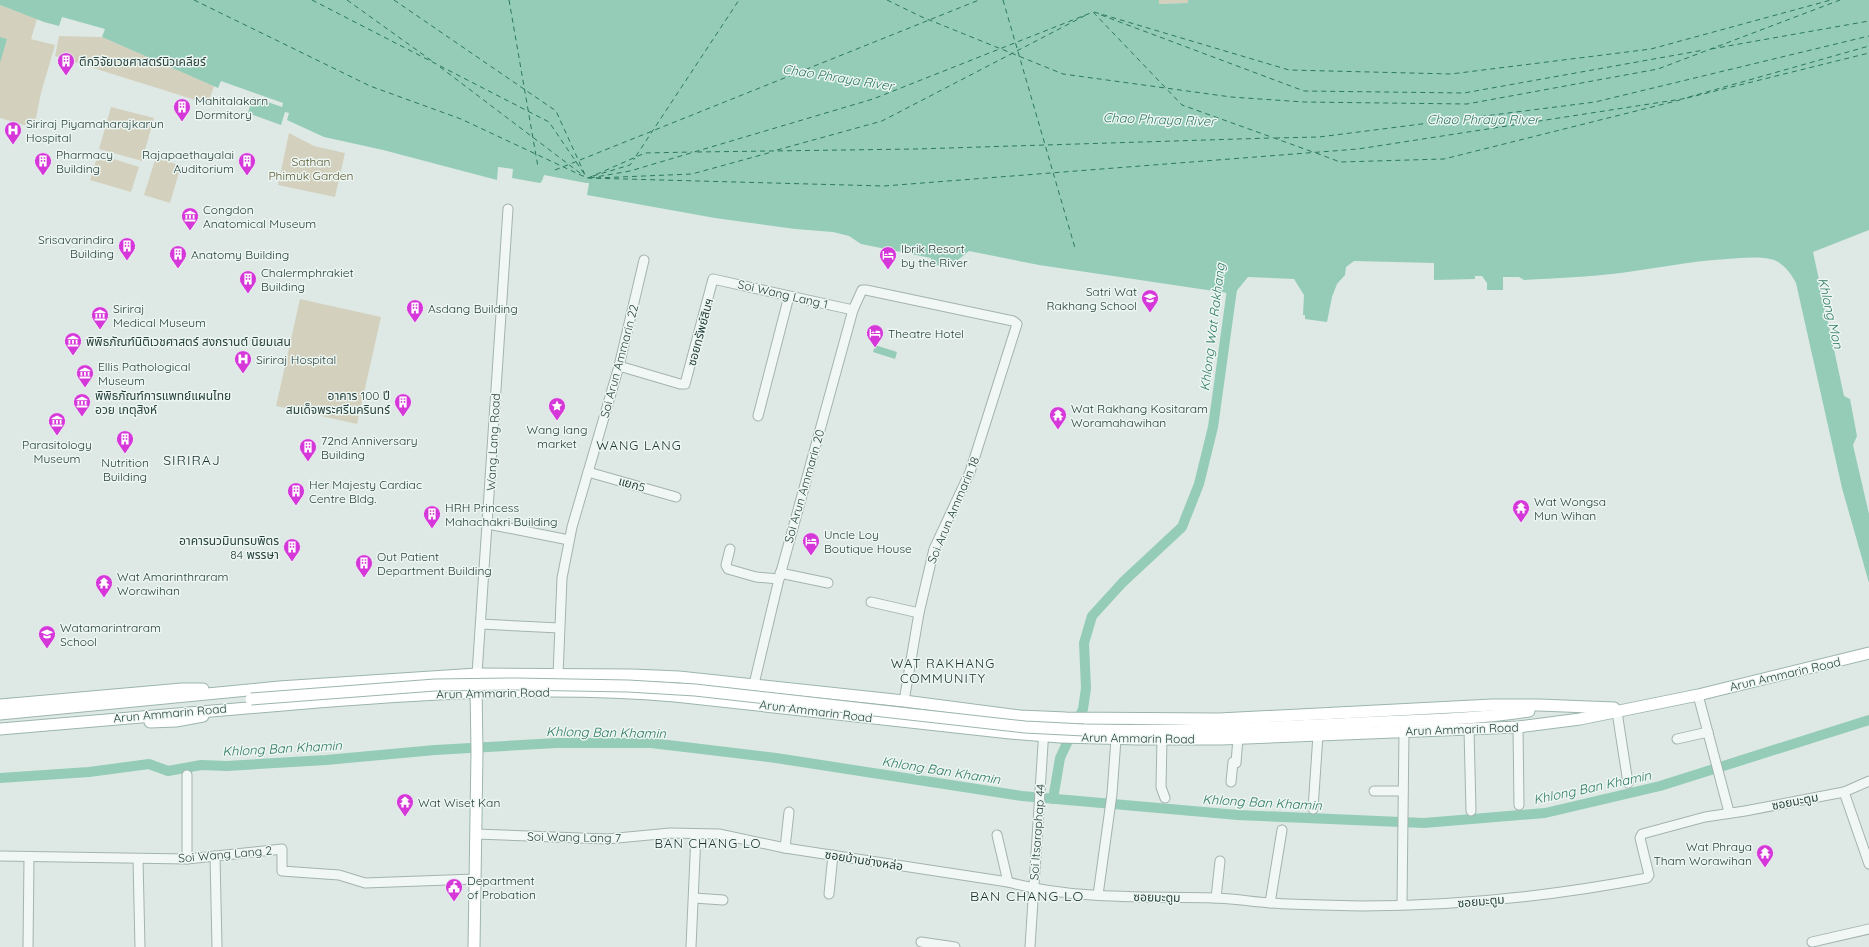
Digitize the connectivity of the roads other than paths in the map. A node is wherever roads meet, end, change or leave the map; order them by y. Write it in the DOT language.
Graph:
graph roads {
  1 [pos="508,209"];
  2 [pos="644,260"];
  3 [pos="714,279"];
  4 [pos="789,296"];
  5 [pos="853,310"];
  6 [pos="1017,324"];
  7 [pos="619,366"];
  8 [pos="758,416"];
  9 [pos="588,472"];
  10 [pos="676,497"];
  11 [pos="488,524"];
  12 [pos="569,540"];
  13 [pos="730,549"];
  14 [pos="779,576"];
  15 [pos="828,583"];
  16 [pos="871,602"];
  17 [pos="919,613"];
  18 [pos="481,624"];
  19 [pos="559,628"];
  20 [pos="1869,654"];
  21 [pos="477,674"];
  22 [pos="558,675"];
  23 [pos="754,684"];
  24 [pos="227,692"];
  25 [pos="476,692"];
  26 [pos="1698,695"];
  27 [pos="904,701"];
  28 [pos="0,705"];
  29 [pos="1560,706"];
  30 [pos="222,709"];
  31 [pos="1631,709"];
  32 [pos="1617,712"];
  33 [pos="0,714"];
  34 [pos="1046,717"];
  35 [pos="1488,717"];
  36 [pos="0,721"];
  37 [pos="900,721"];
  38 [pos="1560,723"];
  39 [pos="1518,727"];
  40 [pos="0,728"];
  41 [pos="1469,729"];
  42 [pos="1404,732"];
  43 [pos="1708,732"];
  44 [pos="0,734"];
  45 [pos="1318,735"];
  46 [pos="1044,736"];
  47 [pos="1238,738"];
  48 [pos="1116,739"];
  49 [pos="1162,739"];
  50 [pos="1677,739"];
  51 [pos="187,775"];
  52 [pos="1869,781"];
  53 [pos="1231,782"];
  54 [pos="1628,783"];
  55 [pos="1374,791"];
  56 [pos="1403,791"];
  57 [pos="1844,792"];
  58 [pos="1165,798"];
  59 [pos="1519,805"];
  60 [pos="1312,809"];
  61 [pos="789,812"];
  62 [pos="1471,812"];
  63 [pos="1729,812"];
  64 [pos="1282,830"];
  65 [pos="476,834"];
  66 [pos="696,834"];
  67 [pos="997,835"];
  68 [pos="785,848"];
  69 [pos="833,855"];
  70 [pos="0,856"];
  71 [pos="215,856"];
  72 [pos="29,858"];
  73 [pos="138,859"];
  74 [pos="187,859"];
  75 [pos="1220,861"];
  76 [pos="1869,864"];
  77 [pos="476,879"];
  78 [pos="1008,882"];
  79 [pos="1033,889"];
  80 [pos="829,894"];
  81 [pos="1098,895"];
  82 [pos="694,898"];
  83 [pos="1216,898"];
  84 [pos="723,900"];
  85 [pos="1270,903"];
  86 [pos="1402,904"];
  87 [pos="1869,929"];
  88 [pos="921,942"];
  89 [pos="1812,942"];
  90 [pos="28,947"];
  91 [pos="140,947"];
  92 [pos="217,947"];
  93 [pos="474,947"];
  94 [pos="691,947"];
  95 [pos="955,947"];
  96 [pos="1030,947"];
  1 -- 11 [label="street, Wang Lang Road"];
  2 -- 7 [label="street, Soi Arun Ammarin 22"];
  3 -- 4 [label="street, Soi Wang Lang 1"];
  3 -- 7 [label="street, ซอยทรัพย์สินฯ"];
  4 -- 5 [label="street, Soi Wang Lang 1"];
  4 -- 8 [label="street"];
  5 -- 6 [label="street, Soi Arun Ammarin 20"];
  5 -- 14 [label="street, Soi Arun Ammarin 20"];
  6 -- 17 [label="street, Soi Arun Ammarin 18"];
  7 -- 9 [label="street, Soi Arun Ammarin 22"];
  9 -- 10 [label="street, แยก5"];
  9 -- 12 [label="street, Soi Arun Ammarin 22"];
  11 -- 12 [label="street"];
  11 -- 18 [label="street, Wang Lang Road"];
  12 -- 19 [label="street, Soi Arun Ammarin 22"];
  13 -- 14 [label="street"];
  14 -- 15 [label="street"];
  14 -- 23 [label="street, Soi Arun Ammarin 20"];
  16 -- 17 [label="street"];
  17 -- 27 [label="street, Soi Arun Ammarin 18"];
  18 -- 19 [label="street"];
  18 -- 21 [label="street, Wang Lang Road"];
  19 -- 22 [label="street, Soi Arun Ammarin 22"];
  20 -- 26 [label="main road, Arun Ammarin Road"];
  21 -- 22 [label="main road, Arun Ammarin Road"];
  21 -- 24 [label="main road, Arun Ammarin Road"];
  21 -- 25 [label="main road"];
  22 -- 23 [label="main road, Arun Ammarin Road"];
  23 -- 27 [label="main road, Arun Ammarin Road"];
  24 -- 28 [label="main road"];
  24 -- 33 [label="main road, Arun Ammarin Road"];
  25 -- 30 [label="main road, Arun Ammarin Road"];
  25 -- 37 [label="main road, Arun Ammarin Road"];
  25 -- 65 [label="main road"];
  26 -- 31 [label="main road, Arun Ammarin Road"];
  26 -- 43 [label="street"];
  27 -- 34 [label="main road, Arun Ammarin Road"];
  27 -- 37 [label="main road"];
  29 -- 31 [label="main road, Arun Ammarin Road"];
  29 -- 34 [label="main road, Arun Ammarin Road"];
  29 -- 35 [label="main road"];
  30 -- 40 [label="main road, Arun Ammarin Road"];
  30 -- 44 [label="main road"];
  31 -- 32 [label="main road, Arun Ammarin Road"];
  32 -- 38 [label="main road, Arun Ammarin Road"];
  32 -- 54 [label="street"];
  34 -- 46 [label="street, Soi Itsaraphap 44"];
  35 -- 36 [label="main road, bridge"];
  35 -- 38 [label="main road"];
  37 -- 46 [label="main road, Arun Ammarin Road"];
  38 -- 39 [label="main road, Arun Ammarin Road"];
  39 -- 41 [label="main road, Arun Ammarin Road"];
  39 -- 59 [label="street"];
  41 -- 42 [label="main road, Arun Ammarin Road"];
  41 -- 62 [label="street"];
  42 -- 45 [label="main road, Arun Ammarin Road"];
  42 -- 56 [label="street"];
  43 -- 50 [label="street"];
  43 -- 63 [label="street"];
  45 -- 47 [label="main road, Arun Ammarin Road"];
  45 -- 60 [label="street"];
  46 -- 48 [label="main road, Arun Ammarin Road"];
  46 -- 79 [label="street, Soi Itsaraphap 44"];
  47 -- 49 [label="main road, Arun Ammarin Road"];
  47 -- 53 [label="street"];
  48 -- 49 [label="main road, Arun Ammarin Road"];
  48 -- 81 [label="street"];
  49 -- 58 [label="street"];
  51 -- 74 [label="street"];
  52 -- 57 [label="street, ซอยมะตูม"];
  55 -- 56 [label="street"];
  56 -- 86 [label="street"];
  57 -- 63 [label="street, ซอยมะตูม"];
  57 -- 76 [label="street"];
  61 -- 68 [label="street"];
  63 -- 86 [label="street, ซอยมะตูม"];
  64 -- 85 [label="street"];
  65 -- 66 [label="street, Soi Wang Lang 7"];
  65 -- 77 [label="main road"];
  66 -- 68 [label="street, ซอยบ้านช่างหล่อ"];
  66 -- 82 [label="street"];
  67 -- 78 [label="street"];
  68 -- 69 [label="street, ซอยบ้านช่างหล่อ"];
  69 -- 78 [label="street, ซอยบ้านช่างหล่อ"];
  69 -- 80 [label="street"];
  70 -- 72 [label="street, Soi Wang Lang 2"];
  71 -- 74 [label="street, Soi Wang Lang 2"];
  71 -- 77 [label="street, Soi Wang Lang 2"];
  71 -- 92 [label="street"];
  72 -- 73 [label="street, Soi Wang Lang 2"];
  72 -- 90 [label="street"];
  73 -- 74 [label="street, Soi Wang Lang 2"];
  73 -- 91 [label="street"];
  75 -- 83 [label="street"];
  77 -- 93 [label="main road"];
  78 -- 79 [label="street, ซอยบ้านช่างหล่อ"];
  79 -- 81 [label="street, ซอยมะตูม"];
  79 -- 96 [label="street, Soi Itsaraphap 44"];
  81 -- 83 [label="street, ซอยมะตูม"];
  82 -- 84 [label="street"];
  82 -- 94 [label="street"];
  83 -- 85 [label="street, ซอยมะตูม"];
  85 -- 86 [label="street, ซอยมะตูม"];
  87 -- 89 [label="street"];
  88 -- 95 [label="street"];
}
